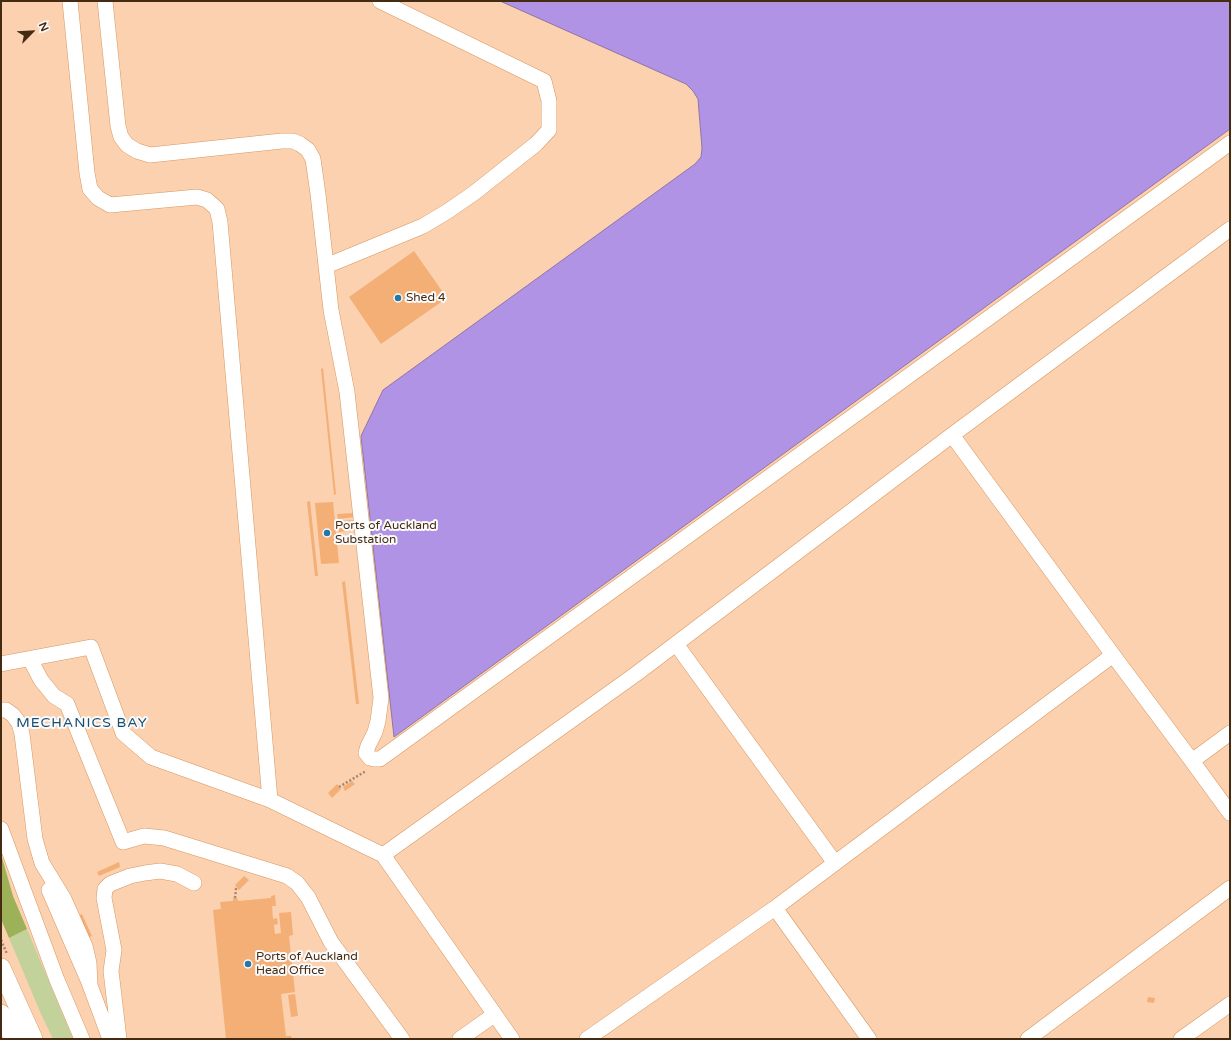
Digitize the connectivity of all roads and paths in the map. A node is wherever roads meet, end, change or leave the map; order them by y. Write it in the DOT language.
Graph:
graph roads {
  1 [pos="70,1"];
  2 [pos="105,1"];
  3 [pos="380,1"];
  4 [pos="1230,143"];
  5 [pos="1230,228"];
  6 [pos="326,266"];
  7 [pos="952,435"];
  8 [pos="676,644"];
  9 [pos="1114,654"];
  10 [pos="30,659"];
  11 [pos="1,664"];
  12 [pos="1,710"];
  13 [pos="1230,734"];
  14 [pos="374,759"];
  15 [pos="1192,761"];
  16 [pos="339,787"];
  17 [pos="270,800"];
  18 [pos="1230,813"];
  19 [pos="1,829"];
  20 [pos="383,855"];
  21 [pos="835,863"];
  22 [pos="194,882"];
  23 [pos="237,887"];
  24 [pos="1230,888"];
  25 [pos="235,898"];
  26 [pos="775,908"];
  27 [pos="1,968"];
  28 [pos="1230,1004"];
  29 [pos="1,1014"];
  30 [pos="494,1015"];
  31 [pos="14,1039"];
  32 [pos="33,1039"];
  33 [pos="82,1039"];
  34 [pos="110,1039"];
  35 [pos="119,1039"];
  36 [pos="402,1039"];
  37 [pos="460,1039"];
  38 [pos="512,1039"];
  39 [pos="587,1039"];
  40 [pos="869,1039"];
  41 [pos="1028,1039"];
  42 [pos="1181,1039"];
  1 -- 17 [label="street"];
  2 -- 6 [label="street"];
  3 -- 6 [label="street"];
  4 -- 14 [label="street"];
  5 -- 7 [label="street"];
  6 -- 14 [label="street"];
  7 -- 8 [label="street"];
  7 -- 9 [label="street"];
  8 -- 20 [label="street"];
  8 -- 21 [label="street"];
  9 -- 15 [label="street"];
  9 -- 21 [label="street"];
  10 -- 11 [label="street"];
  10 -- 17 [label="street"];
  10 -- 36 [label="street"];
  12 -- 34 [label="street"];
  13 -- 15 [label="street"];
  14 -- 16 [label="path"];
  15 -- 18 [label="street"];
  17 -- 20 [label="street"];
  19 -- 33 [label="street"];
  20 -- 30 [label="street"];
  21 -- 26 [label="street"];
  22 -- 35 [label="street"];
  23 -- 25 [label="path"];
  24 -- 41 [label="street"];
  26 -- 39 [label="street"];
  26 -- 40 [label="street"];
  27 -- 32 [label="main road"];
  28 -- 42 [label="street"];
  29 -- 31 [label="main road"];
  30 -- 37 [label="street"];
  30 -- 38 [label="street"];
}
